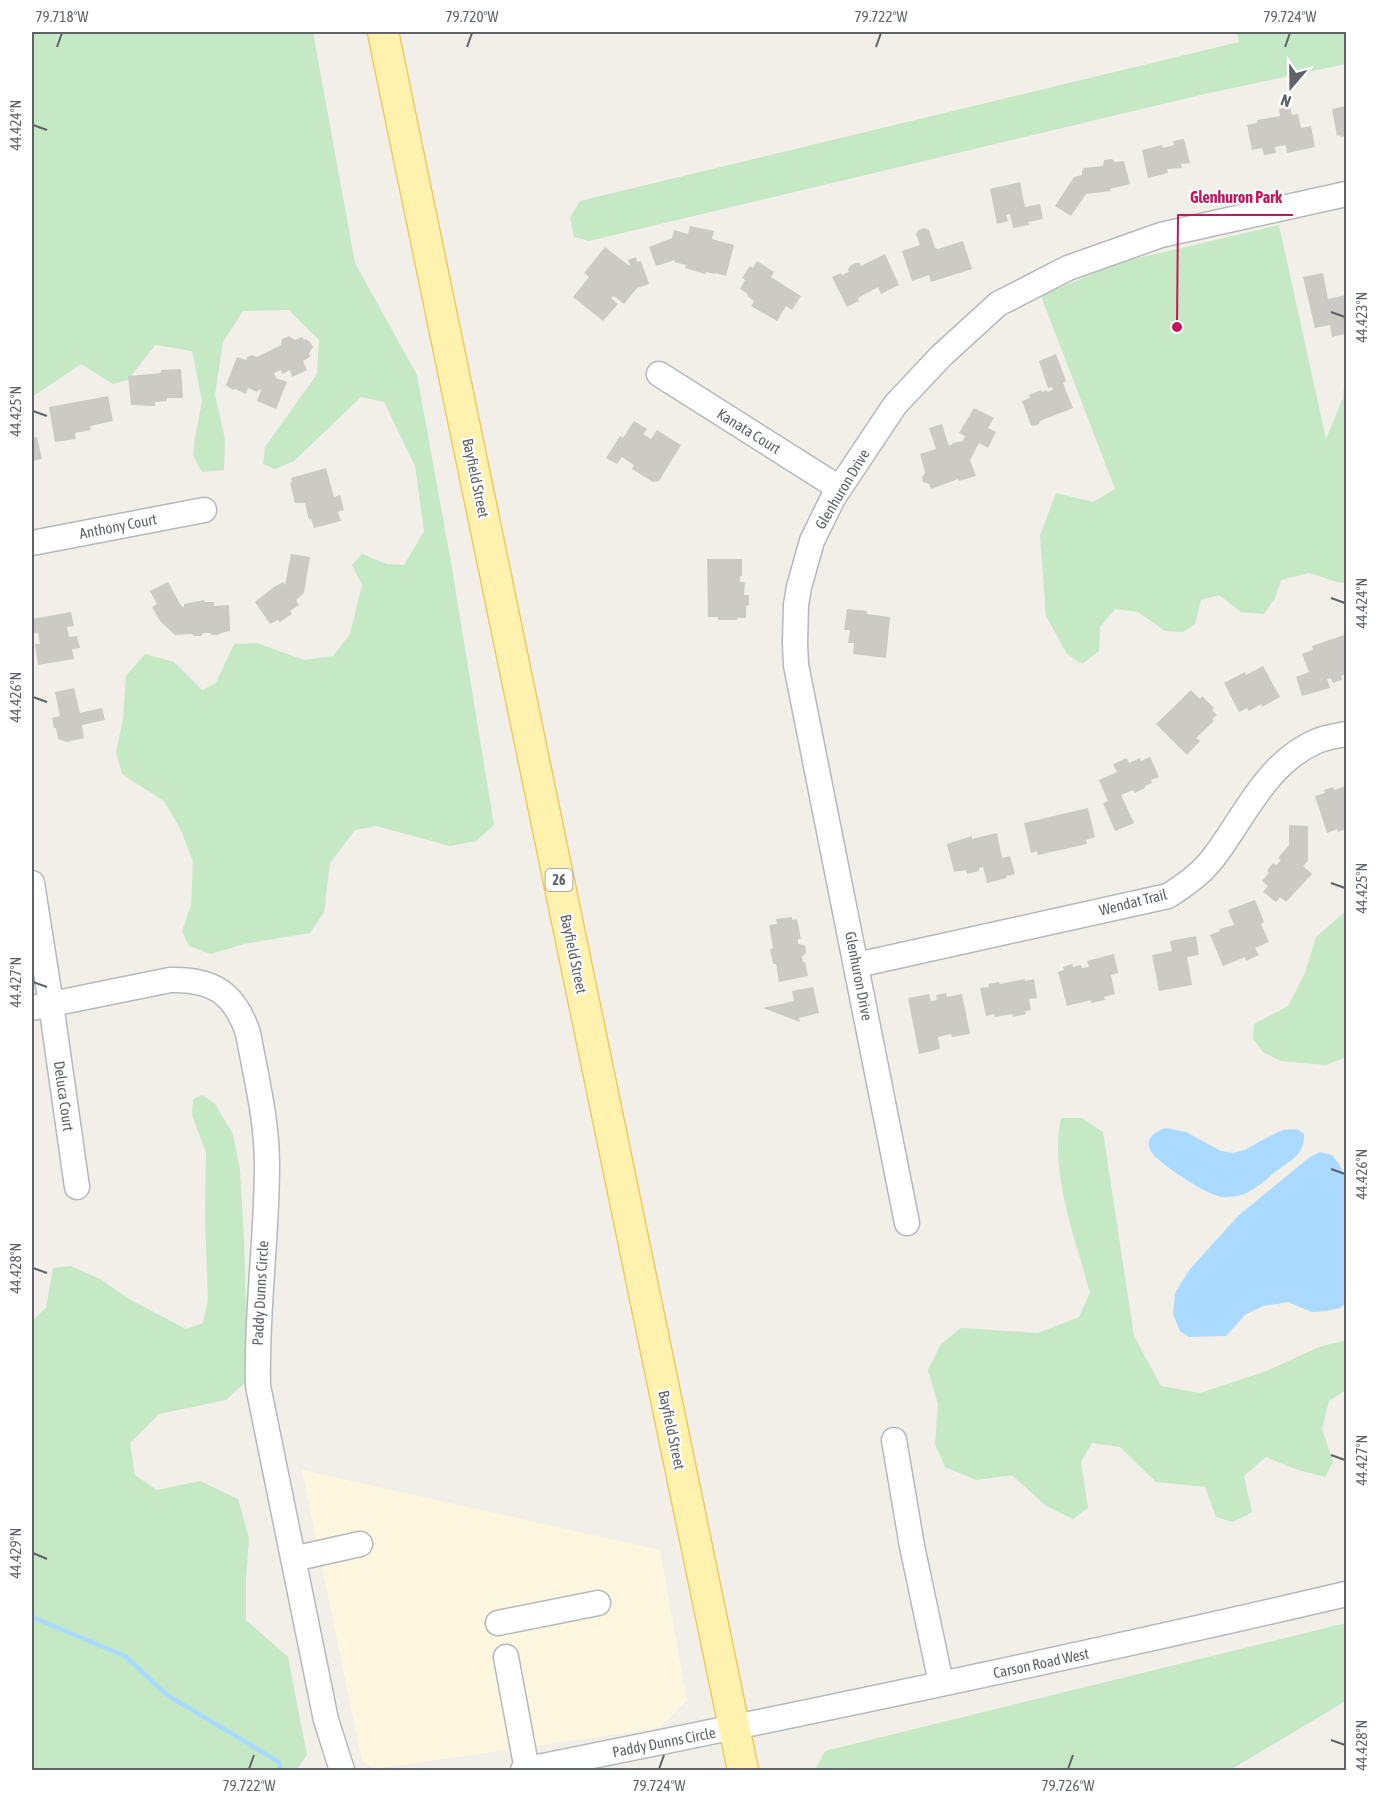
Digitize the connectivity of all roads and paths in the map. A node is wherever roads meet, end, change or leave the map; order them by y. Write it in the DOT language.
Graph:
graph roads {
  1 [pos="383,32"];
  2 [pos="1347,194"];
  3 [pos="659,374"];
  4 [pos="839,488"];
  5 [pos="204,510"];
  6 [pos="32,543"];
  7 [pos="1347,734"];
  8 [pos="32,883"];
  9 [pos="857,965"];
  10 [pos="41,1006"];
  11 [pos="77,1187"];
  12 [pos="907,1223"];
  13 [pos="894,1440"];
  14 [pos="360,1544"];
  15 [pos="293,1558"];
  16 [pos="1347,1594"];
  17 [pos="598,1603"];
  18 [pos="498,1623"];
  19 [pos="506,1657"];
  20 [pos="941,1683"];
  21 [pos="734,1728"];
  22 [pos="342,1770"];
  23 [pos="525,1770"];
  24 [pos="743,1770"];
  1 -- 21 [label="main road, Bayfield Street / 26"];
  2 -- 4 [label="street, Glenhuron Drive"];
  3 -- 4 [label="street, Kanata Court"];
  4 -- 9 [label="street, Glenhuron Drive"];
  5 -- 6 [label="street, Anthony Court"];
  7 -- 9 [label="street, Wendat Trail"];
  8 -- 10 [label="street"];
  9 -- 12 [label="street, Glenhuron Drive"];
  10 -- 11 [label="street, Deluca Court"];
  10 -- 15 [label="street, Paddy Dunns Circle"];
  13 -- 20 [label="street"];
  14 -- 15 [label="street"];
  15 -- 22 [label="street, Paddy Dunns Circle"];
  16 -- 20 [label="street, Carson Road West"];
  17 -- 18 [label="street"];
  19 -- 23 [label="street"];
  20 -- 21 [label="street, Carson Road West"];
  21 -- 23 [label="street, Paddy Dunns Circle"];
  21 -- 24 [label="main road, Bayfield Street / 26"];
}
